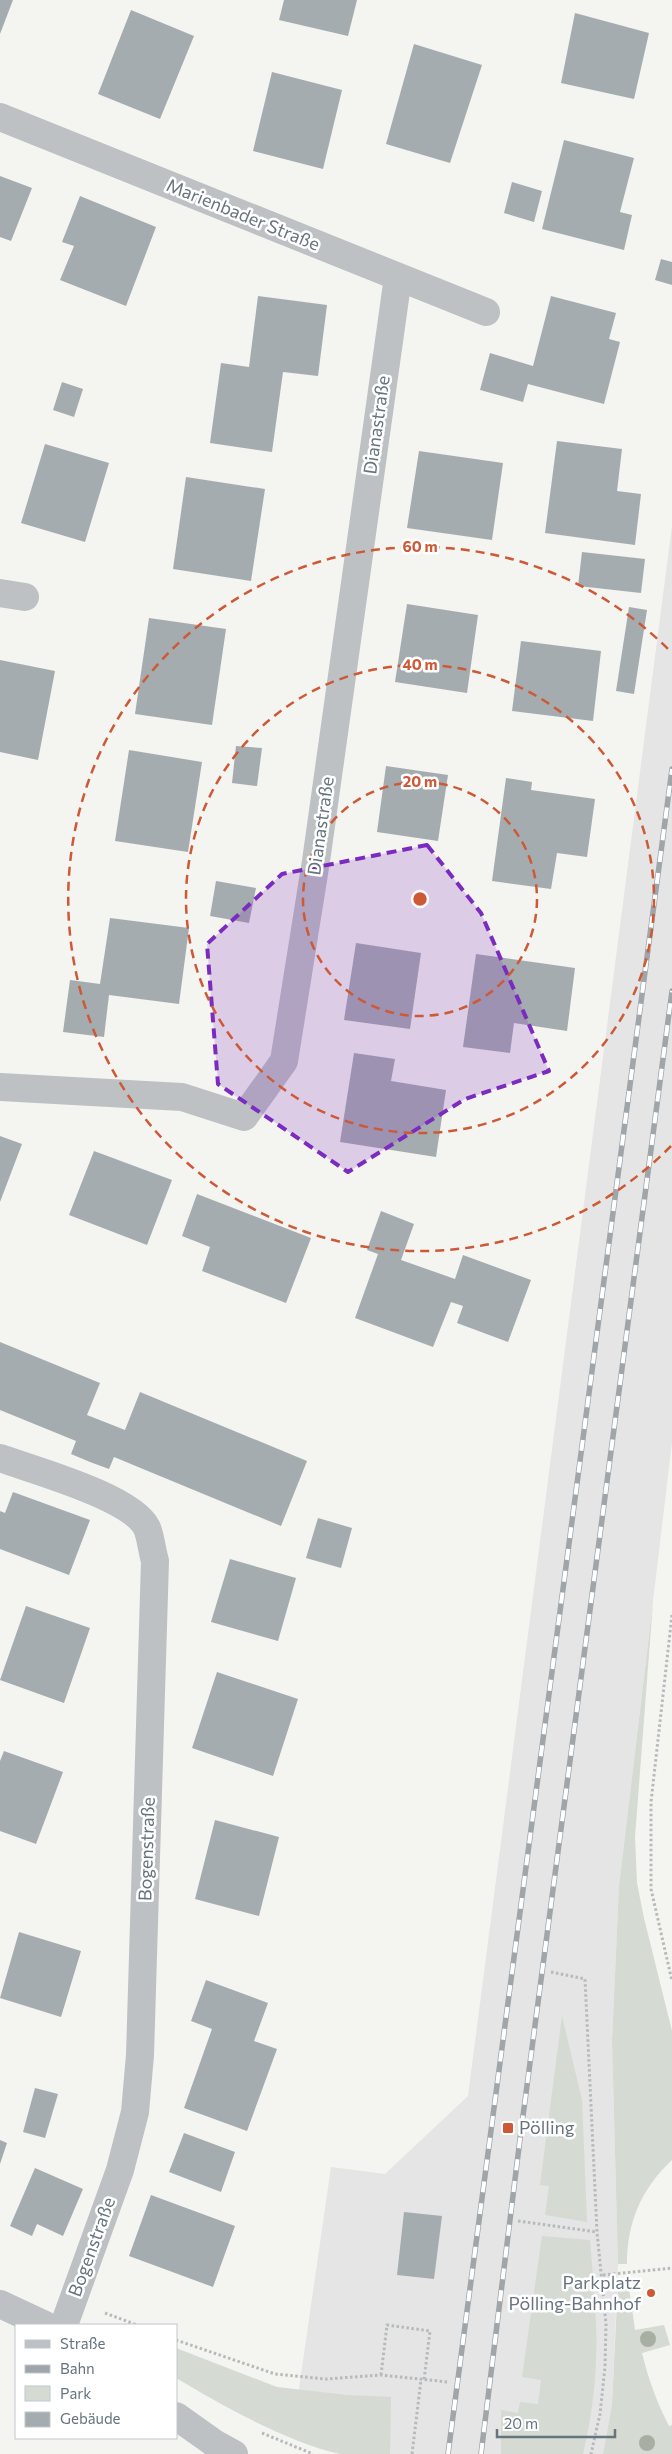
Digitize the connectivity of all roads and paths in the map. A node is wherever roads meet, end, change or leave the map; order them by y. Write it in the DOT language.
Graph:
graph roads {
  1 [pos="0,117"];
  2 [pos="398,277"];
  3 [pos="486,312"];
  4 [pos="0,1087"];
  5 [pos="0,1458"];
  6 [pos="672,1615"];
  7 [pos="551,1972"];
  8 [pos="672,1981"];
  9 [pos="518,2221"];
  10 [pos="597,2232"];
  11 [pos="672,2268"];
  12 [pos="603,2274"];
  13 [pos="0,2304"];
  14 [pos="43,2324"];
  15 [pos="64,2324"];
  16 [pos="178,2341"];
  17 [pos="382,2375"];
  18 [pos="423,2380"];
  19 [pos="448,2382"];
  20 [pos="178,2417"];
  21 [pos="234,2454"];
  22 [pos="412,2454"];
  23 [pos="591,2454"];
  1 -- 2 [label="street, Marienbader Straße"];
  2 -- 3 [label="street, Marienbader Straße"];
  2 -- 4 [label="street, Dianastraße"];
  5 -- 15 [label="street, Bogenstraße"];
  6 -- 8 [label="path"];
  7 -- 10 [label="path"];
  9 -- 10 [label="path"];
  10 -- 12 [label="path"];
  11 -- 12 [label="path"];
  12 -- 23 [label="path"];
  13 -- 14 [label="street"];
  16 -- 17 [label="path"];
  17 -- 18 [label="path"];
  17 -- 18 [label="path"];
  18 -- 19 [label="path"];
  18 -- 22 [label="path"];
  20 -- 21 [label="street"];
}
